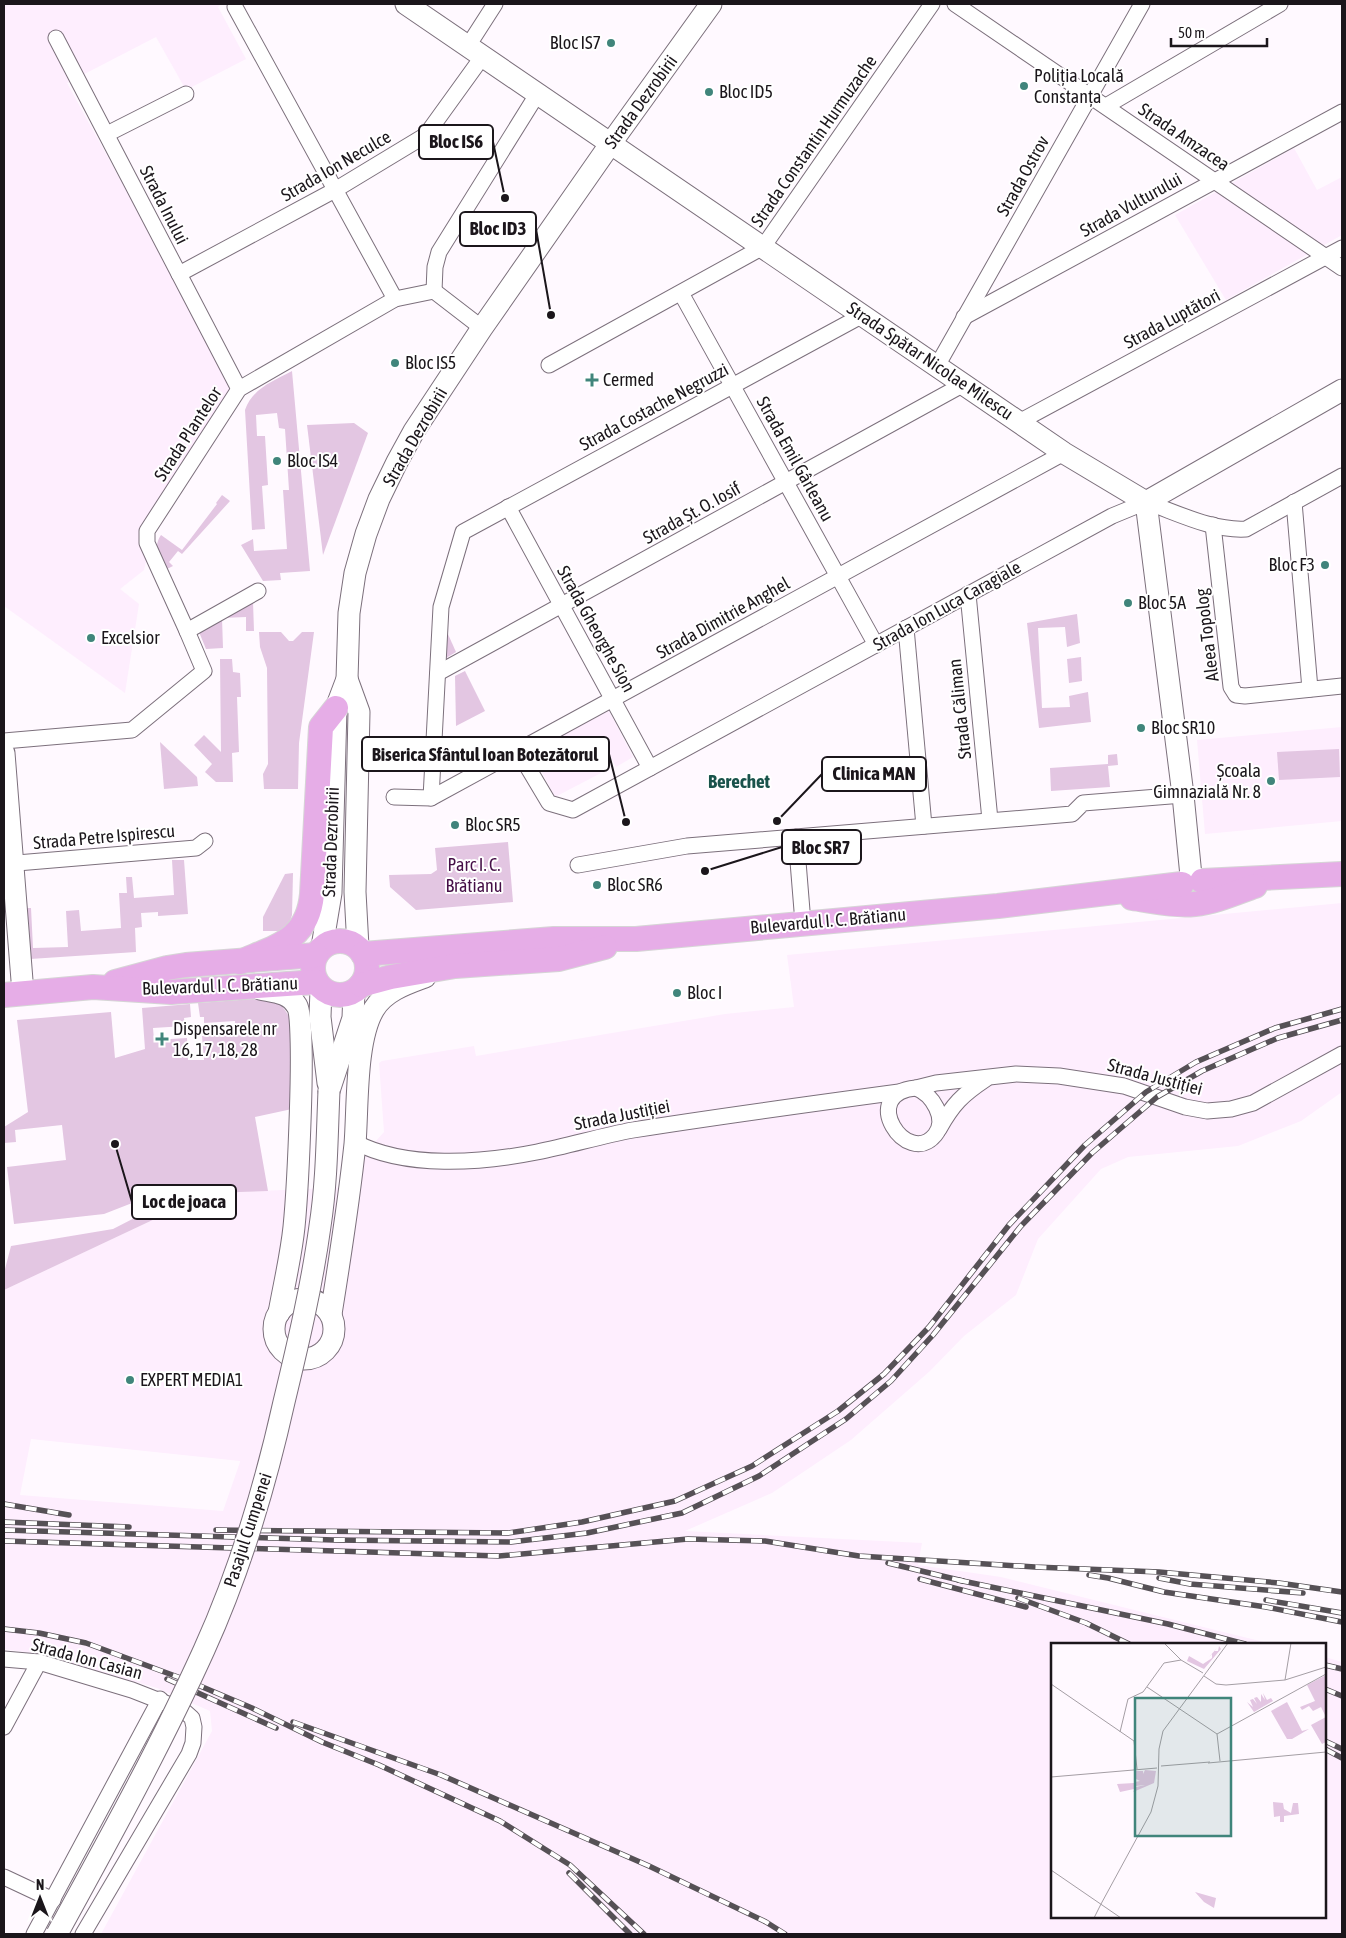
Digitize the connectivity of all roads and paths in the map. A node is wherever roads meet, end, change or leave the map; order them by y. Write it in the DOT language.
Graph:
graph roads {
  1 [pos="406,4"];
  2 [pos="495,4"];
  3 [pos="711,4"];
  4 [pos="932,4"];
  5 [pos="955,4"];
  6 [pos="1142,4"];
  7 [pos="1280,4"];
  8 [pos="235,7"];
  9 [pos="56,38"];
  10 [pos="475,51"];
  11 [pos="538,93"];
  12 [pos="186,94"];
  13 [pos="1090,96"];
  14 [pos="1106,106"];
  15 [pos="1342,112"];
  16 [pos="107,134"];
  17 [pos="611,143"];
  18 [pos="1216,181"];
  19 [pos="335,190"];
  20 [pos="763,247"];
  21 [pos="1342,248"];
  22 [pos="1326,257"];
  23 [pos="1342,268"];
  24 [pos="179,274"];
  25 [pos="434,291"];
  26 [pos="681,293"];
  27 [pos="395,299"];
  28 [pos="863,315"];
  29 [pos="964,317"];
  30 [pos="482,328"];
  31 [pos="550,365"];
  32 [pos="937,366"];
  33 [pos="964,384"];
  34 [pos="732,386"];
  35 [pos="238,389"];
  36 [pos="1342,390"];
  37 [pos="1020,422"];
  38 [pos="1064,453"];
  39 [pos="1342,476"];
  40 [pos="786,482"];
  41 [pos="1146,502"];
  42 [pos="1294,502"];
  43 [pos="508,507"];
  44 [pos="1213,525"];
  45 [pos="838,576"];
  46 [pos="258,591"];
  47 [pos="968,594"];
  48 [pos="562,606"];
  49 [pos="906,628"];
  50 [pos="187,631"];
  51 [pos="876,644"];
  52 [pos="438,674"];
  53 [pos="347,679"];
  54 [pos="1342,686"];
  55 [pos="1310,689"];
  56 [pos="613,699"];
  57 [pos="336,708"];
  58 [pos="4,741"];
  59 [pos="518,751"];
  60 [pos="4,753"];
  61 [pos="650,768"];
  62 [pos="1184,795"];
  63 [pos="394,797"];
  64 [pos="431,798"];
  65 [pos="990,820"];
  66 [pos="924,826"];
  67 [pos="796,837"];
  68 [pos="205,841"];
  69 [pos="8,864"];
  70 [pos="578,865"];
  71 [pos="1342,875"];
  72 [pos="1193,886"];
  73 [pos="1254,886"];
  74 [pos="1127,898"];
  75 [pos="1021,903"];
  76 [pos="803,924"];
  77 [pos="636,939"];
  78 [pos="361,950"];
  79 [pos="319,951"];
  80 [pos="240,962"];
  81 [pos="455,966"];
  82 [pos="318,986"];
  83 [pos="94,987"];
  84 [pos="244,987"];
  85 [pos="357,988"];
  86 [pos="13,994"];
  87 [pos="320,1017"];
  88 [pos="344,1043"];
  89 [pos="1342,1054"];
  90 [pos="301,1064"];
  91 [pos="987,1079"];
  92 [pos="916,1088"];
  93 [pos="329,1091"];
  94 [pos="899,1092"];
  95 [pos="356,1111"];
  96 [pos="937,1132"];
  97 [pos="355,1142"];
  98 [pos="279,1313"];
  99 [pos="331,1314"];
  100 [pos="4,1659"];
  101 [pos="39,1662"];
  102 [pos="160,1700"];
  103 [pos="4,1727"];
  104 [pos="4,1876"];
  105 [pos="54,1900"];
  106 [pos="34,1934"];
  107 [pos="57,1934"];
  108 [pos="83,1934"];
  1 -- 10 [label="main road, Strada Spătar Nicolae Milescu"];
  2 -- 10 [label="street, Strada Ion Neculce"];
  3 -- 17 [label="main road, Strada Dezrobirii"];
  4 -- 20 [label="street, Strada Constantin Hurmuzache"];
  5 -- 13 [label="street, Strada Amzacea"];
  6 -- 13 [label="street, Strada Ostrov"];
  7 -- 14 [label="street"];
  8 -- 19 [label="street"];
  9 -- 16 [label="street, Strada Inului"];
  10 -- 11 [label="main road, Strada Spătar Nicolae Milescu"];
  10 -- 19 [label="street, Strada Ion Neculce"];
  11 -- 17 [label="main road, Strada Spătar Nicolae Milescu"];
  11 -- 25 [label="street"];
  12 -- 16 [label="street"];
  13 -- 14 [label="street, Strada Amzacea"];
  13 -- 29 [label="street, Strada Ostrov"];
  14 -- 18 [label="street, Strada Amzacea"];
  15 -- 18 [label="street, Strada Vulturului"];
  16 -- 24 [label="street, Strada Inului"];
  17 -- 20 [label="main road, Strada Spătar Nicolae Milescu"];
  17 -- 30 [label="main road, Strada Dezrobirii"];
  18 -- 22 [label="street, Strada Amzacea"];
  18 -- 29 [label="street, Strada Vulturului"];
  19 -- 24 [label="street, Strada Ion Neculce"];
  19 -- 27 [label="street"];
  20 -- 26 [label="street, Strada Constantin Hurmuzache"];
  20 -- 28 [label="main road, Strada Spătar Nicolae Milescu"];
  21 -- 22 [label="street, Strada Luptători"];
  22 -- 23 [label="street, Strada Amzacea"];
  22 -- 37 [label="street, Strada Luptători"];
  24 -- 35 [label="street, Strada Inului"];
  25 -- 27 [label="street, Strada Plantelor"];
  25 -- 30 [label="street"];
  26 -- 31 [label="street, Strada Constantin Hurmuzache"];
  26 -- 34 [label="street, Strada Emil Gârleanu"];
  27 -- 35 [label="street, Strada Plantelor"];
  28 -- 32 [label="main road, Strada Spătar Nicolae Milescu"];
  28 -- 34 [label="street, Strada Costache Negruzzi"];
  29 -- 32 [label="street, Strada Ostrov"];
  30 -- 53 [label="main road, Strada Dezrobirii"];
  32 -- 33 [label="main road, Strada Spătar Nicolae Milescu"];
  33 -- 37 [label="main road, Strada Spătar Nicolae Milescu"];
  33 -- 40 [label="street, Strada Șt. O. Iosif"];
  34 -- 40 [label="street, Strada Emil Gârleanu"];
  34 -- 43 [label="street, Strada Costache Negruzzi"];
  35 -- 50 [label="street, Strada Plantelor"];
  36 -- 41 [label="main road, Strada Ion Luca Caragiale"];
  37 -- 38 [label="main road, Strada Spătar Nicolae Milescu"];
  38 -- 41 [label="main road, Strada Spătar Nicolae Milescu"];
  38 -- 45 [label="street, Strada Dimitrie Anghel"];
  39 -- 42 [label="street"];
  40 -- 45 [label="street, Strada Emil Gârleanu"];
  40 -- 48 [label="street, Strada Șt. O. Iosif"];
  41 -- 44 [label="street"];
  41 -- 47 [label="street, Strada Ion Luca Caragiale"];
  41 -- 62 [label="main road"];
  42 -- 44 [label="street"];
  42 -- 55 [label="street"];
  43 -- 48 [label="street, Strada Gheorghe Sion"];
  43 -- 52 [label="street, Strada Costache Negruzzi"];
  44 -- 55 [label="street, Aleea Topolog"];
  45 -- 51 [label="street, Strada Emil Gârleanu"];
  45 -- 56 [label="street, Strada Dimitrie Anghel"];
  46 -- 50 [label="street"];
  47 -- 49 [label="street, Strada Ion Luca Caragiale"];
  47 -- 65 [label="street, Strada Căliman"];
  48 -- 52 [label="street, Strada Șt. O. Iosif"];
  48 -- 56 [label="street, Strada Gheorghe Sion"];
  49 -- 51 [label="street, Strada Ion Luca Caragiale"];
  49 -- 66 [label="street"];
  50 -- 58 [label="street, Strada Plantelor"];
  51 -- 61 [label="street, Strada Ion Luca Caragiale"];
  52 -- 64 [label="street"];
  53 -- 57 [label="main road, Strada Dezrobirii"];
  53 -- 78 [label="main road, Strada Dezrobirii"];
  54 -- 55 [label="street, Aleea Topolog"];
  56 -- 59 [label="street, Strada Dimitrie Anghel"];
  56 -- 61 [label="street, Strada Gheorghe Sion"];
  57 -- 79 [label="main road, Strada Dezrobirii"];
  57 -- 80 [label="main road"];
  59 -- 61 [label="street, Strada Ion Luca Caragiale"];
  59 -- 64 [label="street, Strada Dimitrie Anghel"];
  60 -- 69 [label="main road"];
  62 -- 65 [label="street"];
  62 -- 72 [label="main road"];
  63 -- 64 [label="street, Strada Dimitrie Anghel"];
  65 -- 66 [label="street"];
  66 -- 67 [label="street"];
  67 -- 70 [label="street"];
  67 -- 76 [label="street"];
  68 -- 69 [label="street, Strada Petre Ispirescu"];
  69 -- 86 [label="main road"];
  71 -- 72 [label="main road, Bulevardul I. C. Brătianu"];
  71 -- 73 [label="main road, Bulevardul I. C. Brătianu"];
  72 -- 73 [label="main road, Bulevardul I. C. Brătianu"];
  72 -- 74 [label="main road, Bulevardul I. C. Brătianu"];
  72 -- 75 [label="main road, Bulevardul I. C. Brătianu"];
  73 -- 74 [label="main road"];
  74 -- 75 [label="main road, Bulevardul I. C. Brătianu"];
  75 -- 76 [label="main road, Bulevardul I. C. Brătianu"];
  76 -- 77 [label="main road, Bulevardul I. C. Brătianu"];
  77 -- 78 [label="main road, Bulevardul I. C. Brătianu"];
  77 -- 81 [label="main road, Bulevardul I. C. Brătianu"];
  78 -- 79 [label="main road"];
  78 -- 85 [label="main road"];
  79 -- 80 [label="main road, Bulevardul I. C. Brătianu"];
  79 -- 82 [label="main road"];
  80 -- 83 [label="main road, Bulevardul I. C. Brătianu"];
  81 -- 85 [label="main road, Bulevardul I. C. Brătianu"];
  81 -- 95 [label="main road"];
  82 -- 84 [label="main road, Bulevardul I. C. Brătianu"];
  82 -- 85 [label="main road"];
  82 -- 87 [label="main road"];
  83 -- 84 [label="main road, Bulevardul I. C. Brătianu"];
  83 -- 86 [label="main road, Bulevardul I. C. Brătianu"];
  84 -- 90 [label="main road"];
  85 -- 88 [label="main road"];
  87 -- 90 [label="main road"];
  87 -- 93 [label="main road"];
  88 -- 93 [label="main road"];
  88 -- 95 [label="main road"];
  89 -- 91 [label="street, Strada Justiției"];
  90 -- 98 [label="main road"];
  91 -- 92 [label="street, Strada Justiției"];
  91 -- 96 [label="street"];
  92 -- 94 [label="street"];
  92 -- 96 [label="street"];
  93 -- 107 [label="main road, Pasajul Cumpenei, bridge"];
  94 -- 96 [label="street"];
  94 -- 97 [label="street, Strada Justiției"];
  95 -- 97 [label="main road"];
  97 -- 99 [label="main road"];
  98 -- 99 [label="main road"];
  98 -- 99 [label="main road"];
  100 -- 101 [label="street, Strada Ion Casian"];
  101 -- 102 [label="street, Strada Ion Casian"];
  101 -- 103 [label="street"];
  102 -- 105 [label="street"];
  102 -- 108 [label="street, Strada Ion Casian"];
  104 -- 105 [label="street"];
  105 -- 106 [label="street"];
}
